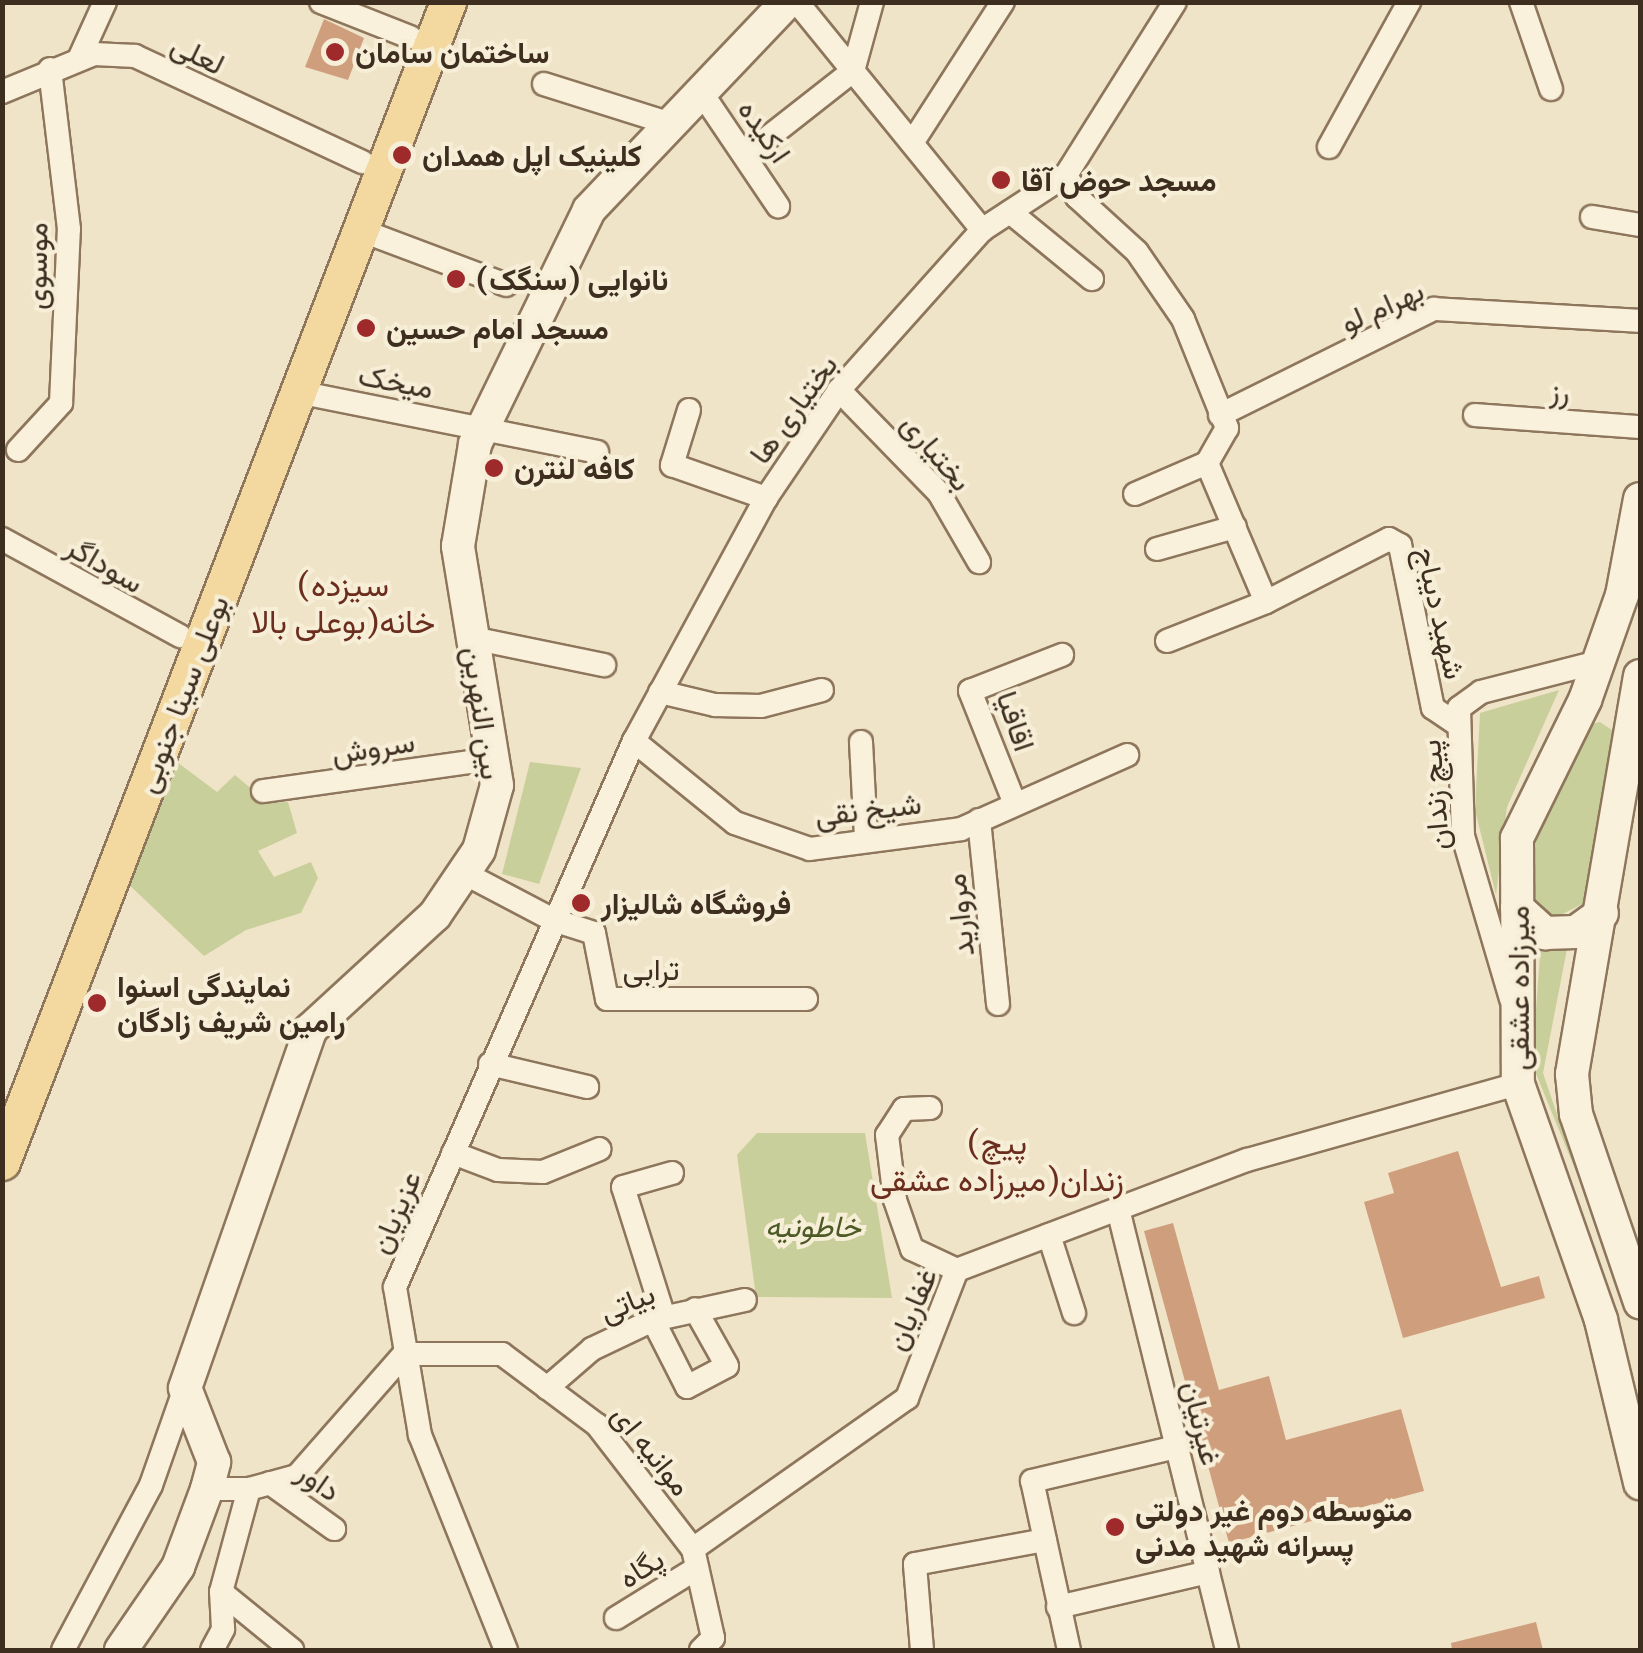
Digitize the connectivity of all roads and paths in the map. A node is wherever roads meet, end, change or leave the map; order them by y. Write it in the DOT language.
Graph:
graph roads {
  1 [pos="105,2"];
  2 [pos="321,2"];
  3 [pos="424,2"];
  4 [pos="448,2"];
  5 [pos="787,2"];
  6 [pos="798,2"];
  7 [pos="872,2"];
  8 [pos="1003,2"];
  9 [pos="1175,2"];
  10 [pos="1409,2"];
  11 [pos="1521,2"];
  12 [pos="410,37"];
  13 [pos="79,59"];
  14 [pos="50,69"];
  15 [pos="853,71"];
  16 [pos="544,84"];
  17 [pos="1552,89"];
  18 [pos="2,92"];
  19 [pos="701,92"];
  20 [pos="670,124"];
  21 [pos="912,143"];
  22 [pos="1330,147"];
  23 [pos="748,154"];
  24 [pos="362,162"];
  25 [pos="1066,176"];
  26 [pos="778,206"];
  27 [pos="1010,212"];
  28 [pos="1592,218"];
  29 [pos="1640,225"];
  30 [pos="360,230"];
  31 [pos="982,230"];
  32 [pos="1092,279"];
  33 [pos="506,286"];
  34 [pos="1640,321"];
  35 [pos="839,390"];
  36 [pos="298,392"];
  37 [pos="689,410"];
  38 [pos="1220,415"];
  39 [pos="1476,415"];
  40 [pos="1640,427"];
  41 [pos="482,428"];
  42 [pos="18,450"];
  43 [pos="597,452"];
  44 [pos="1207,463"];
  45 [pos="1135,494"];
  46 [pos="766,498"];
  47 [pos="1640,499"];
  48 [pos="1235,527"];
  49 [pos="2,539"];
  50 [pos="1157,550"];
  51 [pos="979,562"];
  52 [pos="1266,602"];
  53 [pos="180,636"];
  54 [pos="472,638"];
  55 [pos="1167,641"];
  56 [pos="1062,656"];
  57 [pos="1598,662"];
  58 [pos="604,664"];
  59 [pos="1640,675"];
  60 [pos="822,690"];
  61 [pos="660,692"];
  62 [pos="1585,700"];
  63 [pos="1458,724"];
  64 [pos="634,741"];
  65 [pos="861,742"];
  66 [pos="1127,755"];
  67 [pos="492,759"];
  68 [pos="262,791"];
  69 [pos="1631,800"];
  70 [pos="1015,804"];
  71 [pos="980,820"];
  72 [pos="866,839"];
  73 [pos="464,872"];
  74 [pos="1518,908"];
  75 [pos="1602,913"];
  76 [pos="554,920"];
  77 [pos="806,999"];
  78 [pos="998,1004"];
  79 [pos="1518,1017"];
  80 [pos="490,1064"];
  81 [pos="1518,1084"];
  82 [pos="587,1087"];
  83 [pos="2,1098"];
  84 [pos="930,1108"];
  85 [pos="600,1149"];
  86 [pos="452,1152"];
  87 [pos="2,1162"];
  88 [pos="672,1173"];
  89 [pos="1118,1209"];
  90 [pos="1049,1235"];
  91 [pos="957,1270"];
  92 [pos="745,1300"];
  93 [pos="1640,1302"];
  94 [pos="696,1309"];
  95 [pos="1640,1311"];
  96 [pos="1074,1314"];
  97 [pos="659,1318"];
  98 [pos="1601,1320"];
  99 [pos="404,1354"];
  100 [pos="185,1388"];
  101 [pos="547,1388"];
  102 [pos="1176,1447"];
  103 [pos="1640,1484"];
  104 [pos="259,1486"];
  105 [pos="207,1489"];
  106 [pos="334,1529"];
  107 [pos="1045,1540"];
  108 [pos="695,1558"];
  109 [pos="1208,1572"];
  110 [pos="221,1592"];
  111 [pos="1058,1607"];
  112 [pos="616,1618"];
  113 [pos="63,1650"];
  114 [pos="122,1650"];
  115 [pos="212,1650"];
  116 [pos="292,1650"];
  117 [pos="506,1650"];
  118 [pos="702,1650"];
  119 [pos="922,1650"];
  120 [pos="1068,1650"];
  121 [pos="1227,1650"];
  1 -- 13 [label="street"];
  2 -- 12 [label="street"];
  3 -- 12 [label="main road, بوعلی سینا جنوبی"];
  4 -- 30 [label="main road, بوعلی سینا جنوبی"];
  5 -- 19 [label="main road, بین النهرین"];
  6 -- 15 [label="street"];
  7 -- 15 [label="street"];
  8 -- 21 [label="street"];
  9 -- 25 [label="street, بختیاری ها"];
  10 -- 22 [label="street"];
  11 -- 17 [label="street"];
  12 -- 24 [label="main road, بوعلی سینا جنوبی"];
  13 -- 14 [label="street, لعلی"];
  13 -- 24 [label="street, لعلی"];
  14 -- 18 [label="street, لعلی"];
  14 -- 42 [label="street, موسوی"];
  15 -- 21 [label="street"];
  15 -- 23 [label="street"];
  16 -- 20 [label="street"];
  19 -- 20 [label="main road, بین النهرین"];
  19 -- 23 [label="street, ارکیده"];
  20 -- 41 [label="main road, بین النهرین"];
  21 -- 31 [label="street"];
  23 -- 26 [label="street, ارکیده"];
  24 -- 53 [label="main road, بوعلی سینا جنوبی"];
  25 -- 27 [label="street, بختیاری ها"];
  25 -- 38 [label="street"];
  27 -- 31 [label="street, بختیاری ها"];
  27 -- 32 [label="street"];
  28 -- 29 [label="street"];
  30 -- 33 [label="street"];
  30 -- 36 [label="main road, بوعلی سینا جنوبی"];
  31 -- 35 [label="street, بختیاری ها"];
  34 -- 38 [label="street, بهرام لو"];
  35 -- 46 [label="street, بختیاری ها"];
  35 -- 51 [label="street, بختیاری"];
  36 -- 41 [label="street, میخک"];
  36 -- 87 [label="main road, بوعلی سینا جنوبی"];
  37 -- 46 [label="street"];
  38 -- 44 [label="street"];
  39 -- 40 [label="street, رز"];
  41 -- 43 [label="street, میخک"];
  41 -- 54 [label="main road, بین النهرین"];
  44 -- 45 [label="street"];
  44 -- 48 [label="street"];
  46 -- 61 [label="street, بختیاری ها"];
  47 -- 57 [label="main road, میرزاده عشقی"];
  48 -- 50 [label="street"];
  48 -- 52 [label="street"];
  49 -- 53 [label="street, سوداگر"];
  52 -- 55 [label="street"];
  52 -- 63 [label="street, شهید دیباج"];
  53 -- 83 [label="main road, بوعلی سینا جنوبی"];
  54 -- 58 [label="street"];
  54 -- 67 [label="main road, بین النهرین"];
  56 -- 70 [label="street, اقاقیا"];
  57 -- 62 [label="main road, میرزاده عشقی"];
  57 -- 63 [label="street, پیچ زندان"];
  59 -- 62 [label="main road"];
  59 -- 69 [label="main road, میرزاده عشقی"];
  60 -- 61 [label="street"];
  61 -- 64 [label="street, بختیاری ها"];
  62 -- 74 [label="main road, میرزاده عشقی"];
  63 -- 79 [label="street, پیچ زندان"];
  64 -- 72 [label="street, شیخ نقی"];
  64 -- 76 [label="street, بختیاری ها"];
  65 -- 72 [label="street"];
  66 -- 70 [label="street, شیخ نقی"];
  67 -- 68 [label="street, سروش"];
  67 -- 73 [label="main road, بین النهرین"];
  69 -- 75 [label="main road, میرزاده عشقی"];
  70 -- 71 [label="street, شیخ نقی"];
  71 -- 72 [label="street, شیخ نقی"];
  71 -- 78 [label="street, مروارید"];
  73 -- 76 [label="street"];
  73 -- 100 [label="main road, بین النهرین"];
  74 -- 75 [label="main road"];
  74 -- 79 [label="main road, میرزاده عشقی"];
  75 -- 93 [label="main road, میرزاده عشقی"];
  76 -- 77 [label="street, ترابی"];
  76 -- 80 [label="street, عزیزیان"];
  79 -- 81 [label="main road, میرزاده عشقی"];
  80 -- 82 [label="street"];
  80 -- 86 [label="street, عزیزیان"];
  81 -- 89 [label="street, غفاریان"];
  81 -- 98 [label="main road, میرزاده عشقی"];
  84 -- 91 [label="street"];
  85 -- 86 [label="street"];
  86 -- 99 [label="street, عزیزیان"];
  88 -- 97 [label="street"];
  89 -- 90 [label="street, غفاریان"];
  89 -- 102 [label="street, غیرتیان"];
  90 -- 91 [label="street, غفاریان"];
  90 -- 96 [label="street"];
  91 -- 108 [label="street, غفاریان"];
  92 -- 94 [label="street, بیاتی"];
  94 -- 97 [label="street, بیاتی"];
  94 -- 97 [label="street"];
  95 -- 98 [label="main road"];
  97 -- 101 [label="street, بیاتی"];
  98 -- 103 [label="main road, میرزاده عشقی"];
  99 -- 101 [label="street, موانیه ای"];
  99 -- 104 [label="street"];
  99 -- 117 [label="street, عزیزیان"];
  100 -- 105 [label="main road"];
  100 -- 113 [label="street"];
  101 -- 108 [label="street, موانیه ای"];
  102 -- 107 [label="street"];
  102 -- 109 [label="street, غیرتیان"];
  104 -- 105 [label="street"];
  104 -- 106 [label="street, داور"];
  104 -- 110 [label="street"];
  105 -- 114 [label="main road"];
  107 -- 111 [label="street"];
  107 -- 119 [label="street"];
  108 -- 112 [label="street, پگاه"];
  108 -- 118 [label="street, موانیه ای"];
  109 -- 111 [label="street"];
  109 -- 121 [label="street, غیرتیان"];
  110 -- 115 [label="street"];
  110 -- 116 [label="street"];
  111 -- 120 [label="street"];
}
